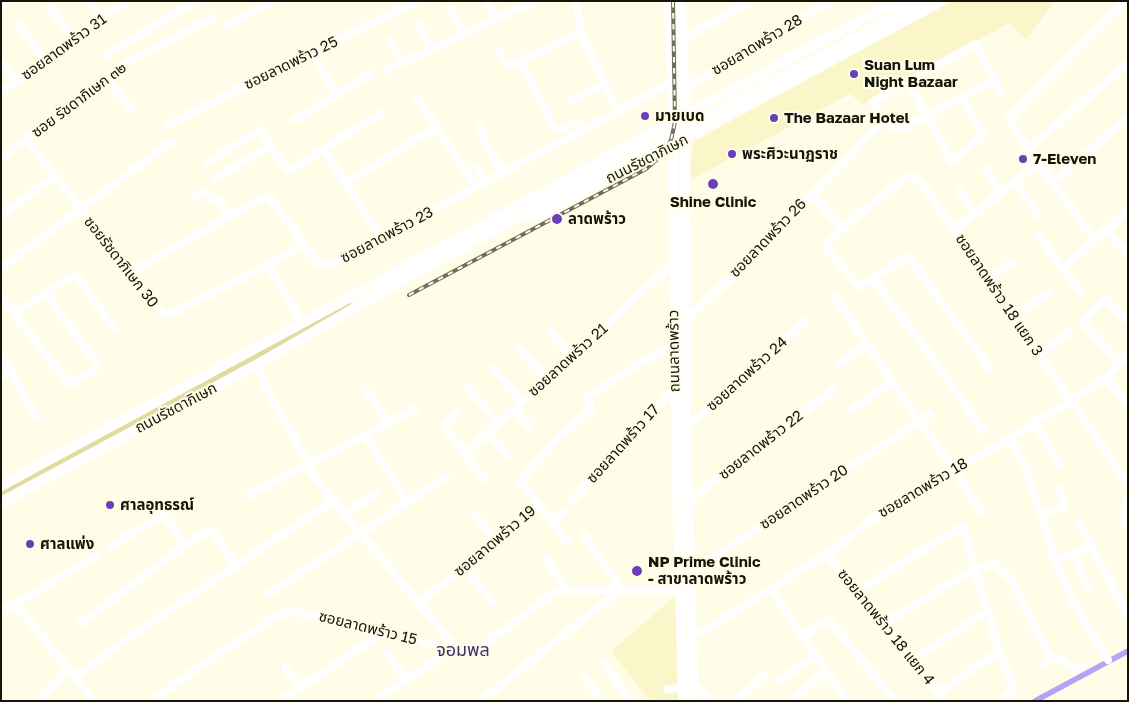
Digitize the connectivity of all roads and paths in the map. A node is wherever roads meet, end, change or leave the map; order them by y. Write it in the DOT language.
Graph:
graph roads {
  1 [pos="90,1"];
  2 [pos="126,1"];
  3 [pos="195,1"];
  4 [pos="273,1"];
  5 [pos="396,1"];
  6 [pos="418,1"];
  7 [pos="487,1"];
  8 [pos="668,1"];
  9 [pos="681,1"];
  10 [pos="749,1"];
  11 [pos="830,1"];
  12 [pos="896,1"];
  13 [pos="909,1"];
  14 [pos="924,1"];
  15 [pos="942,1"];
  16 [pos="1125,1"];
  17 [pos="529,2"];
  18 [pos="577,5"];
  19 [pos="51,8"];
  20 [pos="451,8"];
  21 [pos="402,10"];
  22 [pos="212,18"];
  23 [pos="102,19"];
  24 [pos="496,19"];
  25 [pos="20,24"];
  26 [pos="228,25"];
  27 [pos="419,25"];
  28 [pos="581,32"];
  29 [pos="464,34"];
  30 [pos="73,39"];
  31 [pos="390,40"];
  32 [pos="682,41"];
  33 [pos="820,43"];
  34 [pos="432,49"];
  35 [pos="312,52"];
  36 [pos="499,52"];
  37 [pos="106,55"];
  38 [pos="44,60"];
  39 [pos="829,60"];
  40 [pos="1,61"];
  41 [pos="520,61"];
  42 [pos="402,63"];
  43 [pos="1128,63"];
  44 [pos="770,69"];
  45 [pos="387,70"];
  46 [pos="372,74"];
  47 [pos="106,77"];
  48 [pos="995,80"];
  49 [pos="16,81"];
  50 [pos="909,82"];
  51 [pos="671,83"];
  52 [pos="604,84"];
  53 [pos="780,86"];
  54 [pos="684,89"];
  55 [pos="1,92"];
  56 [pos="1001,93"];
  57 [pos="337,95"];
  58 [pos="418,98"];
  59 [pos="962,98"];
  60 [pos="572,100"];
  61 [pos="131,109"];
  62 [pos="618,112"];
  63 [pos="382,113"];
  64 [pos="685,115"];
  65 [pos="927,116"];
  66 [pos="1128,117"];
  67 [pos="295,120"];
  68 [pos="672,121"];
  69 [pos="884,122"];
  70 [pos="480,125"];
  71 [pos="166,126"];
  72 [pos="436,127"];
  73 [pos="582,131"];
  74 [pos="27,140"];
  75 [pos="684,140"];
  76 [pos="171,142"];
  77 [pos="672,145"];
  78 [pos="270,146"];
  79 [pos="323,149"];
  80 [pos="1028,150"];
  81 [pos="1,159"];
  82 [pos="641,162"];
  83 [pos="206,163"];
  84 [pos="1038,163"];
  85 [pos="475,164"];
  86 [pos="986,168"];
  87 [pos="504,172"];
  88 [pos="672,174"];
  89 [pos="54,176"];
  90 [pos="565,179"];
  91 [pos="213,180"];
  92 [pos="1015,181"];
  93 [pos="485,182"];
  94 [pos="344,183"];
  95 [pos="1053,183"];
  96 [pos="476,187"];
  97 [pos="959,190"];
  98 [pos="1001,192"];
  99 [pos="812,194"];
  100 [pos="572,197"];
  101 [pos="194,198"];
  102 [pos="523,202"];
  103 [pos="80,208"];
  104 [pos="1128,210"];
  105 [pos="976,214"];
  106 [pos="1,216"];
  107 [pos="1040,216"];
  108 [pos="229,217"];
  109 [pos="534,217"];
  110 [pos="842,228"];
  111 [pos="954,230"];
  112 [pos="1106,230"];
  113 [pos="1038,235"];
  114 [pos="380,238"];
  115 [pos="1095,240"];
  116 [pos="303,245"];
  117 [pos="1128,254"];
  118 [pos="1012,262"];
  119 [pos="268,265"];
  120 [pos="673,266"];
  121 [pos="1,268"];
  122 [pos="416,269"];
  123 [pos="1062,269"];
  124 [pos="129,273"];
  125 [pos="872,278"];
  126 [pos="987,279"];
  127 [pos="1080,291"];
  128 [pos="1049,292"];
  129 [pos="45,293"];
  130 [pos="834,296"];
  131 [pos="1,297"];
  132 [pos="344,301"];
  133 [pos="350,312"];
  134 [pos="16,313"];
  135 [pos="1013,316"];
  136 [pos="686,319"];
  137 [pos="806,320"];
  138 [pos="1128,321"];
  139 [pos="302,324"];
  140 [pos="114,328"];
  141 [pos="549,330"];
  142 [pos="1070,332"];
  143 [pos="674,343"];
  144 [pos="866,344"];
  145 [pos="520,350"];
  146 [pos="1039,354"];
  147 [pos="1,356"];
  148 [pos="1128,356"];
  149 [pos="572,357"];
  150 [pos="1120,363"];
  151 [pos="838,364"];
  152 [pos="256,365"];
  153 [pos="494,369"];
  154 [pos="990,369"];
  155 [pos="10,370"];
  156 [pos="1,377"];
  157 [pos="1106,378"];
  158 [pos="548,379"];
  159 [pos="892,381"];
  160 [pos="468,388"];
  161 [pos="675,388"];
  162 [pos="364,389"];
  163 [pos="834,389"];
  164 [pos="1070,399"];
  165 [pos="522,401"];
  166 [pos="1128,404"];
  167 [pos="414,409"];
  168 [pos="514,409"];
  169 [pos="853,410"];
  170 [pos="457,412"];
  171 [pos="930,414"];
  172 [pos="37,418"];
  173 [pos="919,421"];
  174 [pos="1035,422"];
  175 [pos="389,423"];
  176 [pos="498,423"];
  177 [pos="529,426"];
  178 [pos="686,427"];
  179 [pos="984,431"];
  180 [pos="488,432"];
  181 [pos="365,436"];
  182 [pos="1010,438"];
  183 [pos="464,454"];
  184 [pos="507,455"];
  185 [pos="1060,465"];
  186 [pos="308,466"];
  187 [pos="953,468"];
  188 [pos="446,477"];
  189 [pos="484,479"];
  190 [pos="1128,484"];
  191 [pos="1,486"];
  192 [pos="1058,488"];
  193 [pos="377,492"];
  194 [pos="249,495"];
  195 [pos="334,500"];
  196 [pos="1128,500"];
  197 [pos="572,501"];
  198 [pos="688,501"];
  199 [pos="1,503"];
  200 [pos="408,503"];
  201 [pos="539,505"];
  202 [pos="563,512"];
  203 [pos="982,513"];
  204 [pos="345,514"];
  205 [pos="475,515"];
  206 [pos="1041,515"];
  207 [pos="552,522"];
  208 [pos="1079,522"];
  209 [pos="1128,530"];
  210 [pos="362,533"];
  211 [pos="584,535"];
  212 [pos="496,540"];
  213 [pos="568,542"];
  214 [pos="185,545"];
  215 [pos="111,546"];
  216 [pos="1091,546"];
  217 [pos="1074,553"];
  218 [pos="826,554"];
  219 [pos="95,558"];
  220 [pos="546,558"];
  221 [pos="1055,561"];
  222 [pos="236,567"];
  223 [pos="464,567"];
  224 [pos="976,568"];
  225 [pos="685,573"];
  226 [pos="565,588"];
  227 [pos="1088,588"];
  228 [pos="621,589"];
  229 [pos="771,589"];
  230 [pos="685,591"];
  231 [pos="857,591"];
  232 [pos="268,594"];
  233 [pos="419,602"];
  234 [pos="15,603"];
  235 [pos="493,603"];
  236 [pos="989,609"];
  237 [pos="1,612"];
  238 [pos="1128,615"];
  239 [pos="81,623"];
  240 [pos="884,624"];
  241 [pos="385,632"];
  242 [pos="692,635"];
  243 [pos="803,638"];
  244 [pos="455,650"];
  245 [pos="999,651"];
  246 [pos="387,653"];
  247 [pos="814,655"];
  248 [pos="913,660"];
  249 [pos="1108,660"];
  250 [pos="604,663"];
  251 [pos="1083,666"];
  252 [pos="284,668"];
  253 [pos="68,670"];
  254 [pos="825,672"];
  255 [pos="764,676"];
  256 [pos="585,677"];
  257 [pos="74,678"];
  258 [pos="407,680"];
  259 [pos="779,681"];
  260 [pos="693,683"];
  261 [pos="301,687"];
  262 [pos="668,688"];
  263 [pos="683,688"];
  264 [pos="939,693"];
  265 [pos="380,697"];
  266 [pos="38,701"];
  267 [pos="94,701"];
  268 [pos="152,701"];
  269 [pos="281,701"];
  270 [pos="481,701"];
  271 [pos="602,701"];
  272 [pos="632,701"];
  273 [pos="683,701"];
  274 [pos="694,701"];
  275 [pos="713,701"];
  276 [pos="735,701"];
  277 [pos="790,701"];
  278 [pos="848,701"];
  279 [pos="895,701"];
  280 [pos="945,701"];
  281 [pos="1002,701"];
  1 -- 23 [label="street"];
  2 -- 23 [label="street, ซอยลาดพร้าว 31"];
  3 -- 37 [label="street"];
  4 -- 26 [label="street"];
  5 -- 21 [label="street"];
  6 -- 21 [label="street, ซอยลาดพร้าว 25"];
  7 -- 24 [label="street"];
  8 -- 51 [label="main road, ถนนลาดพร้าว"];
  9 -- 32 [label="main road, ถนนลาดพร้าว"];
  10 -- 32 [label="street"];
  11 -- 54 [label="street, ซอยลาดพร้าว 28"];
  12 -- 33 [label="main road, ถนนรัชดาภิเษก"];
  13 -- 122 [label="main road, ถนนรัชดาภิเษก"];
  14 -- 122 [label="main road, ถนนรัชดาภิเษก"];
  15 -- 39 [label="main road, ถนนรัชดาภิเษก"];
  16 -- 80 [label="street"];
  17 -- 24 [label="street"];
  18 -- 28 [label="street"];
  19 -- 30 [label="street"];
  20 -- 29 [label="street"];
  21 -- 35 [label="street, ซอยลาดพร้าว 25"];
  22 -- 47 [label="street, ซอย รัชดาภิเษก ๓๒"];
  23 -- 30 [label="street, ซอยลาดพร้าว 31"];
  24 -- 29 [label="street"];
  25 -- 38 [label="street"];
  27 -- 34 [label="street"];
  28 -- 41 [label="street"];
  28 -- 52 [label="street"];
  29 -- 34 [label="street"];
  30 -- 38 [label="street, ซอยลาดพร้าว 31"];
  31 -- 42 [label="street"];
  32 -- 54 [label="main road, ถนนลาดพร้าว"];
  33 -- 39 [label="main road"];
  33 -- 44 [label="main road, ถนนรัชดาภิเษก"];
  34 -- 42 [label="street"];
  35 -- 57 [label="street"];
  35 -- 71 [label="street, ซอยลาดพร้าว 25"];
  36 -- 41 [label="street"];
  38 -- 49 [label="street, ซอยลาดพร้าว 31"];
  39 -- 53 [label="main road, ถนนรัชดาภิเษก"];
  40 -- 49 [label="street"];
  41 -- 73 [label="street"];
  42 -- 45 [label="street"];
  43 -- 80 [label="street"];
  44 -- 53 [label="main road"];
  44 -- 64 [label="main road, ถนนรัชดาภิเษก"];
  46 -- 57 [label="street"];
  47 -- 61 [label="street"];
  47 -- 74 [label="street, ซอย รัชดาภิเษก ๓๒"];
  48 -- 50 [label="street"];
  48 -- 56 [label="street"];
  48 -- 59 [label="street"];
  49 -- 55 [label="street, ซอยลาดพร้าว 31"];
  50 -- 65 [label="street"];
  50 -- 69 [label="street"];
  51 -- 62 [label="street, ซอยลาดพร้าว 23"];
  51 -- 68 [label="main road, ถนนลาดพร้าว"];
  52 -- 60 [label="street"];
  52 -- 62 [label="street"];
  53 -- 75 [label="main road, ถนนรัชดาภิเษก"];
  54 -- 64 [label="main road, ถนนลาดพร้าว"];
  57 -- 67 [label="street"];
  58 -- 72 [label="street"];
  59 -- 65 [label="street"];
  59 -- 65 [label="street"];
  62 -- 73 [label="street, ซอยลาดพร้าว 23"];
  63 -- 79 [label="street"];
  64 -- 68 [label="main road, ถนนรัชดาภิเษก"];
  64 -- 75 [label="main road, ถนนลาดพร้าว"];
  65 -- 69 [label="street"];
  66 -- 95 [label="street"];
  68 -- 77 [label="main road, ถนนลาดพร้าว"];
  68 -- 90 [label="main road, ถนนรัชดาภิเษก"];
  69 -- 99 [label="street"];
  70 -- 87 [label="street"];
  72 -- 94 [label="street"];
  72 -- 96 [label="street"];
  73 -- 87 [label="street, ซอยลาดพร้าว 23"];
  74 -- 81 [label="street, ซอย รัชดาภิเษก ๓๒"];
  74 -- 89 [label="street, ซอยรัชดาภิเษก 30"];
  75 -- 77 [label="main road, ถนนรัชดาภิเษก"];
  75 -- 136 [label="main road, ถนนลาดพร้าว"];
  76 -- 103 [label="street"];
  77 -- 82 [label="main road, ถนนรัชดาภิเษก"];
  77 -- 88 [label="main road, ถนนลาดพร้าว"];
  78 -- 79 [label="street"];
  78 -- 83 [label="street"];
  78 -- 91 [label="street"];
  79 -- 94 [label="street"];
  80 -- 84 [label="street"];
  82 -- 88 [label="main road"];
  82 -- 100 [label="main road, ถนนรัชดาภิเษก"];
  84 -- 92 [label="street, ซอยลาดพร้าว 18 แยก 3"];
  84 -- 95 [label="street"];
  85 -- 93 [label="street"];
  86 -- 98 [label="street"];
  87 -- 93 [label="street, ซอยลาดพร้าว 23"];
  88 -- 120 [label="main road, ถนนลาดพร้าว"];
  89 -- 103 [label="street, ซอยรัชดาภิเษก 30"];
  89 -- 106 [label="street"];
  90 -- 100 [label="main road"];
  90 -- 102 [label="main road, ถนนรัชดาภิเษก"];
  92 -- 98 [label="street, ซอยลาดพร้าว 18 แยก 3"];
  92 -- 107 [label="street"];
  93 -- 96 [label="street, ซอยลาดพร้าว 23"];
  94 -- 114 [label="street"];
  95 -- 115 [label="street"];
  96 -- 114 [label="street, ซอยลาดพร้าว 23"];
  97 -- 105 [label="street"];
  98 -- 105 [label="street, ซอยลาดพร้าว 18 แยก 3"];
  99 -- 110 [label="street, ซอยลาดพร้าว 26"];
  99 -- 136 [label="street, ซอยลาดพร้าว 26"];
  100 -- 109 [label="main road, ถนนรัชดาภิเษก"];
  101 -- 108 [label="street"];
  102 -- 109 [label="main road"];
  102 -- 132 [label="main road, ถนนรัชดาภิเษก"];
  103 -- 121 [label="street"];
  103 -- 124 [label="street, ซอยรัชดาภิเษก 30"];
  104 -- 112 [label="street"];
  105 -- 111 [label="street, ซอยลาดพร้าว 18 แยก 3"];
  108 -- 116 [label="street, ซอยลาดพร้าว 23"];
  108 -- 124 [label="street, ซอยลาดพร้าว 23"];
  109 -- 133 [label="main road, ถนนรัชดาภิเษก"];
  110 -- 111 [label="street"];
  110 -- 125 [label="street"];
  111 -- 126 [label="street, ซอยลาดพร้าว 18 แยก 3"];
  112 -- 115 [label="street"];
  112 -- 117 [label="street"];
  113 -- 123 [label="street"];
  114 -- 116 [label="street, ซอยลาดพร้าว 23"];
  115 -- 123 [label="street"];
  116 -- 119 [label="street, ซอยรัชดาภิเษก 30"];
  118 -- 126 [label="street"];
  119 -- 124 [label="street, ซอยรัชดาภิเษก 30"];
  119 -- 139 [label="street"];
  120 -- 143 [label="main road, ถนนลาดพร้าว"];
  120 -- 149 [label="street, ซอยลาดพร้าว 21"];
  122 -- 132 [label="main road, ถนนรัชดาภิเษก"];
  122 -- 133 [label="main road, ถนนรัชดาภิเษก"];
  123 -- 127 [label="street"];
  125 -- 154 [label="street"];
  125 -- 179 [label="street"];
  126 -- 135 [label="street, ซอยลาดพร้าว 18 แยก 3"];
  128 -- 135 [label="street"];
  129 -- 134 [label="street"];
  129 -- 134 [label="street"];
  129 -- 140 [label="street"];
  130 -- 144 [label="street"];
  131 -- 134 [label="street"];
  132 -- 139 [label="main road, ถนนรัชดาภิเษก"];
  133 -- 152 [label="main road, ถนนรัชดาภิเษก"];
  135 -- 146 [label="street, ซอยลาดพร้าว 18 แยก 3"];
  136 -- 178 [label="main road, ถนนลาดพร้าว"];
  137 -- 178 [label="street, ซอยลาดพร้าว 24"];
  138 -- 150 [label="street"];
  139 -- 191 [label="main road, ถนนรัชดาภิเษก"];
  141 -- 149 [label="street"];
  142 -- 146 [label="street"];
  143 -- 161 [label="main road, ถนนลาดพร้าว"];
  143 -- 201 [label="street, ซอยลาดพร้าว 19"];
  144 -- 151 [label="street"];
  144 -- 159 [label="street"];
  145 -- 158 [label="street"];
  146 -- 164 [label="street, ซอยลาดพร้าว 18 แยก 3"];
  147 -- 155 [label="street"];
  148 -- 150 [label="street, ซอยลาดพร้าว 18"];
  149 -- 158 [label="street, ซอยลาดพร้าว 21"];
  150 -- 157 [label="street, ซอยลาดพร้าว 18"];
  152 -- 186 [label="street"];
  152 -- 199 [label="main road, ถนนรัชดาภิเษก"];
  153 -- 165 [label="street"];
  155 -- 156 [label="street"];
  155 -- 172 [label="street"];
  157 -- 164 [label="street, ซอยลาดพร้าว 18"];
  157 -- 166 [label="street"];
  158 -- 165 [label="street, ซอยลาดพร้าว 21"];
  159 -- 169 [label="street"];
  159 -- 173 [label="street"];
  160 -- 176 [label="street"];
  161 -- 197 [label="street, ซอยลาดพร้าว 17"];
  161 -- 225 [label="main road, ถนนลาดพร้าว"];
  162 -- 175 [label="street"];
  163 -- 198 [label="street, ซอยลาดพร้าว 22"];
  164 -- 174 [label="street, ซอยลาดพร้าว 18"];
  164 -- 190 [label="street, ซอยลาดพร้าว 18 แยก 3"];
  165 -- 168 [label="street, ซอยลาดพร้าว 21"];
  167 -- 175 [label="street"];
  168 -- 176 [label="street, ซอยลาดพร้าว 21"];
  168 -- 177 [label="street"];
  170 -- 183 [label="street"];
  171 -- 173 [label="street, ซอยลาดพร้าว 20"];
  173 -- 187 [label="street"];
  173 -- 225 [label="street, ซอยลาดพร้าว 20"];
  174 -- 182 [label="street, ซอยลาดพร้าว 18"];
  174 -- 185 [label="street"];
  175 -- 181 [label="street"];
  176 -- 180 [label="street, ซอยลาดพร้าว 21"];
  178 -- 198 [label="main road, ถนนลาดพร้าว"];
  180 -- 183 [label="street, ซอยลาดพร้าว 21"];
  180 -- 184 [label="street"];
  181 -- 186 [label="street"];
  181 -- 200 [label="street"];
  182 -- 187 [label="street, ซอยลาดพร้าว 18"];
  182 -- 206 [label="street"];
  183 -- 189 [label="street"];
  186 -- 194 [label="street"];
  186 -- 195 [label="street"];
  187 -- 203 [label="street"];
  187 -- 218 [label="street, ซอยลาดพร้าว 18"];
  188 -- 200 [label="street"];
  192 -- 206 [label="street"];
  193 -- 204 [label="street"];
  195 -- 204 [label="street"];
  195 -- 222 [label="street"];
  196 -- 209 [label="street"];
  198 -- 225 [label="main road, ถนนลาดพร้าว"];
  200 -- 210 [label="street"];
  201 -- 207 [label="street"];
  201 -- 212 [label="street, ซอยลาดพร้าว 19"];
  202 -- 207 [label="street"];
  204 -- 210 [label="street"];
  205 -- 212 [label="street"];
  206 -- 221 [label="street"];
  207 -- 213 [label="street"];
  208 -- 216 [label="street"];
  210 -- 232 [label="street"];
  210 -- 233 [label="street"];
  211 -- 228 [label="street"];
  212 -- 223 [label="street, ซอยลาดพร้าว 19"];
  214 -- 215 [label="street"];
  214 -- 222 [label="street"];
  214 -- 239 [label="street"];
  216 -- 217 [label="street"];
  216 -- 238 [label="street"];
  217 -- 221 [label="street"];
  217 -- 227 [label="street"];
  218 -- 229 [label="street, ซอยลาดพร้าว 18"];
  218 -- 231 [label="street, ซอยลาดพร้าว 18 แยก 4"];
  219 -- 234 [label="street"];
  220 -- 226 [label="street"];
  221 -- 249 [label="street"];
  222 -- 257 [label="street"];
  223 -- 233 [label="street, ซอยลาดพร้าว 19"];
  223 -- 235 [label="street"];
  224 -- 231 [label="street"];
  224 -- 236 [label="street"];
  224 -- 240 [label="street"];
  224 -- 251 [label="street"];
  225 -- 230 [label="main road, ถนนลาดพร้าว"];
  226 -- 228 [label="street, ซอยลาดพร้าว 15"];
  226 -- 244 [label="street, ซอยลาดพร้าว 15"];
  228 -- 230 [label="street, ซอยลาดพร้าว 15"];
  228 -- 270 [label="street"];
  229 -- 242 [label="street, ซอยลาดพร้าว 18"];
  229 -- 243 [label="street"];
  230 -- 242 [label="main road, ถนนลาดพร้าว"];
  230 -- 263 [label="main road, ถนนลาดพร้าว"];
  231 -- 240 [label="street, ซอยลาดพร้าว 18 แยก 4"];
  233 -- 244 [label="street"];
  234 -- 237 [label="street"];
  234 -- 253 [label="street"];
  236 -- 245 [label="street"];
  236 -- 248 [label="street"];
  240 -- 248 [label="street, ซอยลาดพร้าว 18 แยก 4"];
  241 -- 244 [label="street, ซอยลาดพร้าว 15"];
  241 -- 261 [label="street"];
  241 -- 268 [label="street, ซอยลาดพร้าว 15"];
  242 -- 260 [label="main road, ถนนลาดพร้าว"];
  243 -- 247 [label="street"];
  243 -- 279 [label="street"];
  244 -- 258 [label="street"];
  245 -- 264 [label="street"];
  245 -- 281 [label="street"];
  246 -- 258 [label="street"];
  247 -- 254 [label="street"];
  247 -- 259 [label="street"];
  248 -- 264 [label="street, ซอยลาดพร้าว 18 แยก 4"];
  250 -- 272 [label="street"];
  252 -- 261 [label="street"];
  253 -- 257 [label="street"];
  253 -- 266 [label="street"];
  254 -- 277 [label="street"];
  254 -- 278 [label="street"];
  255 -- 276 [label="street"];
  256 -- 271 [label="street"];
  257 -- 267 [label="street"];
  258 -- 265 [label="street"];
  260 -- 274 [label="main road, ถนนลาดพร้าว"];
  260 -- 275 [label="street"];
  261 -- 269 [label="street"];
  262 -- 263 [label="street"];
  263 -- 273 [label="main road, ถนนลาดพร้าว"];
  264 -- 280 [label="street, ซอยลาดพร้าว 18 แยก 4"];
}
